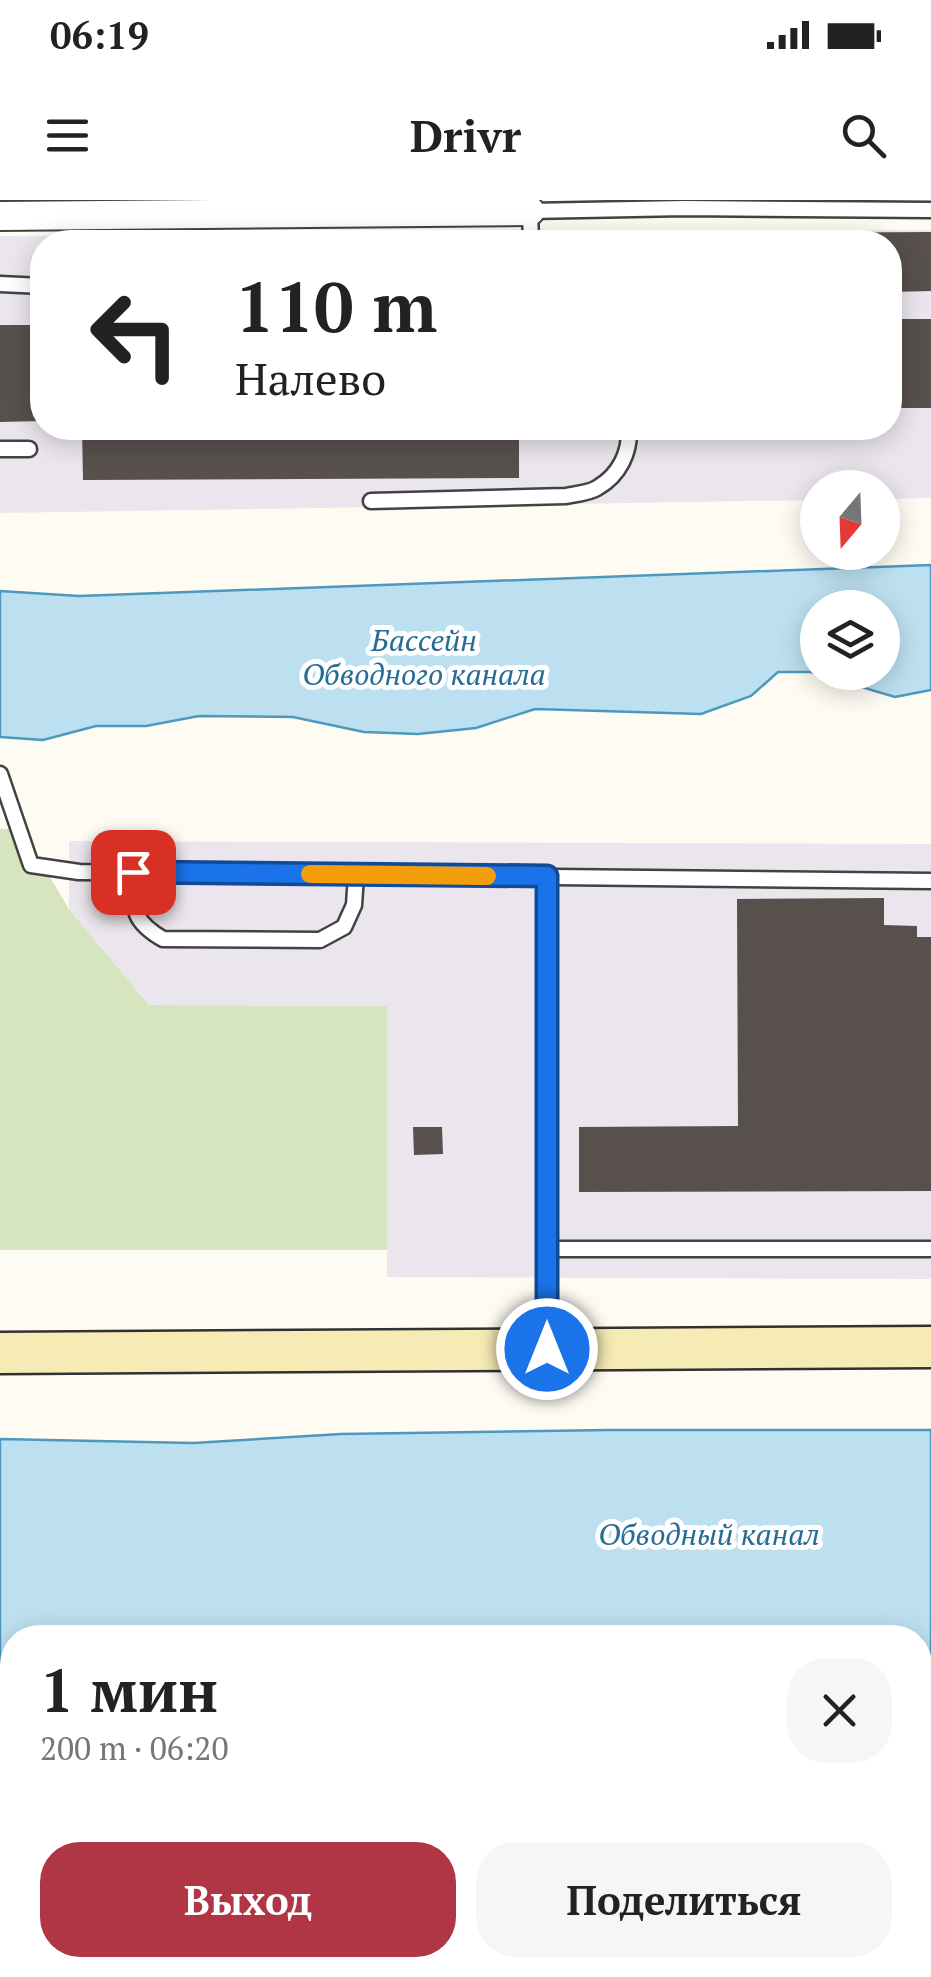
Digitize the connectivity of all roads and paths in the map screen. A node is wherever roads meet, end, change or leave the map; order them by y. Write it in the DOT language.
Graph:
graph roads {
  1 [pos="931,210"];
  2 [pos="530,211"];
  3 [pos="0,216"];
  4 [pos="531,230"];
  5 [pos="0,284"];
  6 [pos="30,285"];
  7 [pos="630,440"];
  8 [pos="0,449"];
  9 [pos="30,449"];
  10 [pos="370,501"];
  11 [pos="0,774"];
  12 [pos="133,872"];
  13 [pos="356,874"];
  14 [pos="547,876"];
  15 [pos="931,881"];
  16 [pos="547,1249"];
  17 [pos="931,1250"];
  18 [pos="931,1347"];
  19 [pos="547,1349"];
  20 [pos="0,1353"];
  1 -- 2 [label="lane"];
  2 -- 3 [label="street"];
  2 -- 4 [label="lane"];
  5 -- 6 [label="lane"];
  7 -- 10 [label="lane"];
  8 -- 9 [label="lane"];
  11 -- 12 [label="lane"];
  12 -- 13 [label="lane"];
  12 -- 13 [label="lane"];
  13 -- 14 [label="lane"];
  14 -- 15 [label="lane"];
  14 -- 16 [label="lane"];
  16 -- 17 [label="lane"];
  16 -- 19 [label="lane"];
  18 -- 19 [label="main road"];
  19 -- 20 [label="main road"];
}
